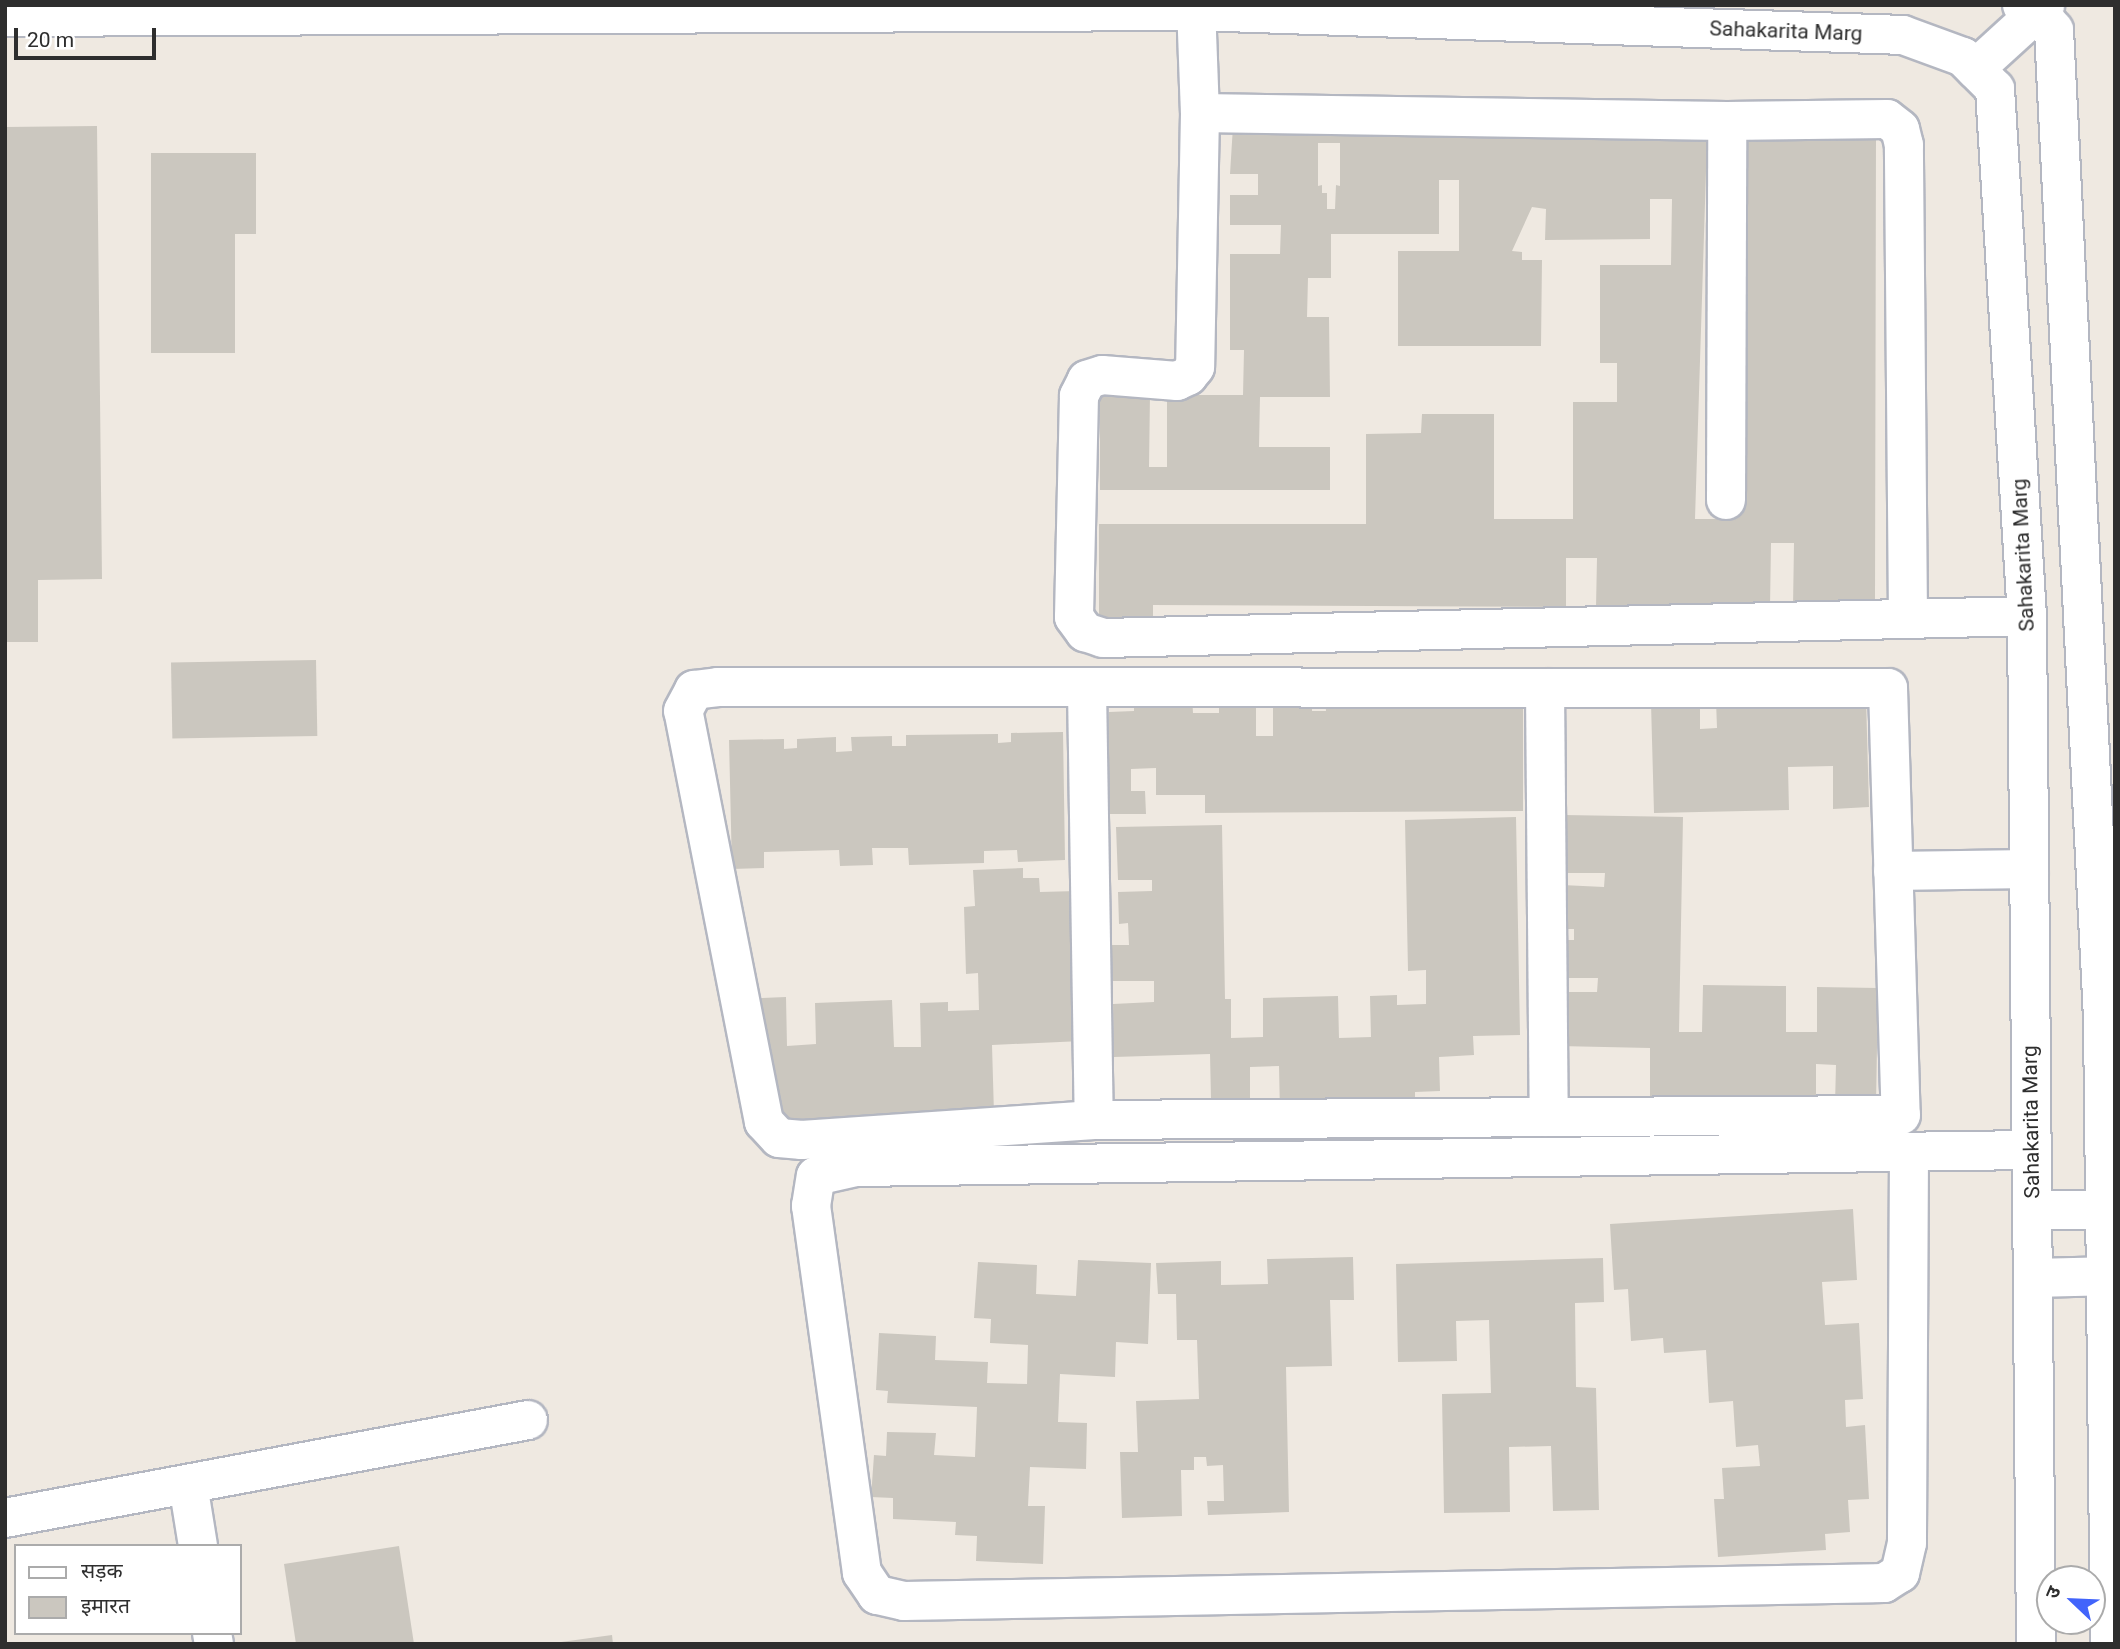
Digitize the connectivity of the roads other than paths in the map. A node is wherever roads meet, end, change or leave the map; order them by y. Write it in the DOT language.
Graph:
graph roads {
  1 [pos="2034,7"];
  2 [pos="1196,8"];
  3 [pos="5,17"];
  4 [pos="1975,69"];
  5 [pos="1200,113"];
  6 [pos="1727,121"];
  7 [pos="1726,500"];
  8 [pos="2027,616"];
  9 [pos="1908,618"];
  10 [pos="1545,688"];
  11 [pos="1087,689"];
  12 [pos="2029,869"];
  13 [pos="1893,871"];
  14 [pos="1549,1117"];
  15 [pos="1094,1120"];
  16 [pos="2031,1150"];
  17 [pos="1909,1153"];
  18 [pos="2032,1210"];
  19 [pos="2110,1210"];
  20 [pos="2110,1276"];
  21 [pos="2033,1278"];
  22 [pos="528,1419"];
  23 [pos="188,1484"];
  24 [pos="5,1518"];
  25 [pos="198,1544"];
  26 [pos="2036,1644"];
  27 [pos="2110,1644"];
  1 -- 4 [label="street"];
  1 -- 19 [label="street"];
  2 -- 3 [label="street, Sahakarita Marg"];
  2 -- 4 [label="street, Sahakarita Marg"];
  2 -- 5 [label="street"];
  4 -- 8 [label="street, Sahakarita Marg"];
  5 -- 6 [label="street"];
  5 -- 9 [label="street"];
  6 -- 7 [label="street"];
  6 -- 9 [label="street"];
  8 -- 9 [label="street"];
  8 -- 12 [label="street, Sahakarita Marg"];
  10 -- 11 [label="street"];
  10 -- 13 [label="street"];
  10 -- 14 [label="street"];
  11 -- 15 [label="street"];
  11 -- 15 [label="street"];
  12 -- 13 [label="street"];
  12 -- 16 [label="street, Sahakarita Marg"];
  13 -- 14 [label="street"];
  14 -- 15 [label="street"];
  16 -- 17 [label="street"];
  16 -- 18 [label="street, Sahakarita Marg"];
  17 -- 17 [label="street"];
  18 -- 19 [label="street"];
  18 -- 21 [label="street, Sahakarita Marg"];
  19 -- 20 [label="street"];
  20 -- 21 [label="street"];
  20 -- 27 [label="street"];
  21 -- 26 [label="street, Sahakarita Marg"];
  22 -- 23 [label="street"];
  23 -- 24 [label="street"];
  23 -- 25 [label="street"];
}
